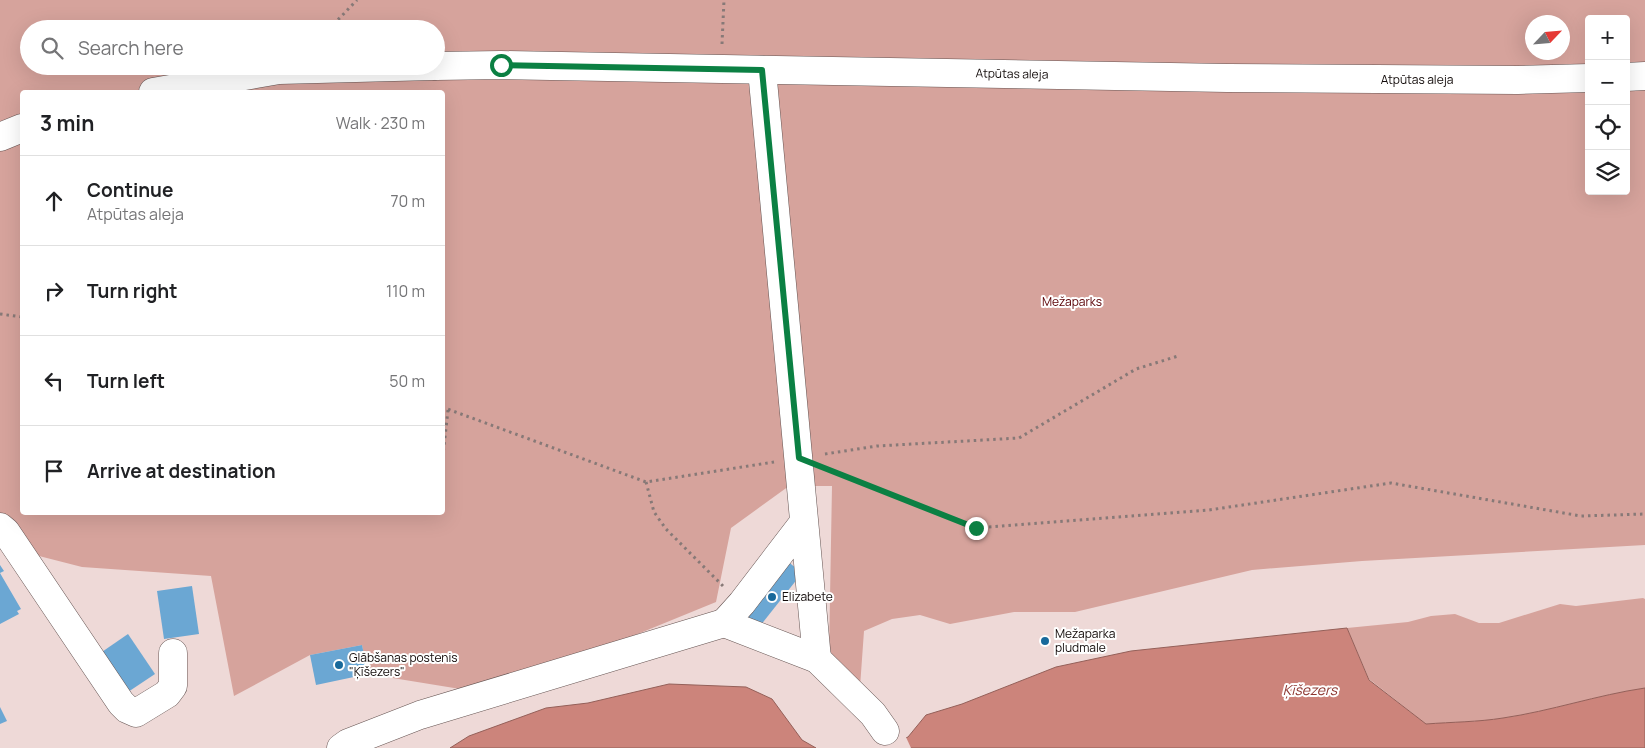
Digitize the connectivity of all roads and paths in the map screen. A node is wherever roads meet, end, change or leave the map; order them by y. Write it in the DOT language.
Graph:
graph roads {
  1 [pos="357,0"];
  2 [pos="724,0"];
  3 [pos="338,20"];
  4 [pos="445,66"];
  5 [pos="721,70"];
  6 [pos="762,70"];
  7 [pos="250,75"];
  8 [pos="1630,76"];
  9 [pos="1645,76"];
  10 [pos="1585,78"];
  11 [pos="164,90"];
  12 [pos="20,129"];
  13 [pos="0,137"];
  14 [pos="0,314"];
  15 [pos="20,316"];
  16 [pos="1178,356"];
  17 [pos="445,408"];
  18 [pos="448,409"];
  19 [pos="445,436"];
  20 [pos="799,458"];
  21 [pos="646,482"];
  22 [pos="1645,514"];
  23 [pos="804,522"];
  24 [pos="0,527"];
  25 [pos="729,592"];
  26 [pos="724,623"];
  27 [pos="173,653"];
  28 [pos="817,659"];
  29 [pos="886,731"];
  30 [pos="341,748"];
  1 -- 3 [label="path"];
  2 -- 5 [label="path"];
  4 -- 5 [label="street, Atpūtas aleja"];
  5 -- 6 [label="street, Atpūtas aleja"];
  6 -- 10 [label="street, Atpūtas aleja"];
  6 -- 20 [label="street"];
  7 -- 11 [label="street, Atpūtas aleja"];
  8 -- 9 [label="street"];
  12 -- 13 [label="street"];
  14 -- 15 [label="path"];
  16 -- 20 [label="path"];
  17 -- 18 [label="path"];
  18 -- 19 [label="path"];
  18 -- 21 [label="path"];
  20 -- 21 [label="path"];
  20 -- 22 [label="path"];
  20 -- 23 [label="street"];
  21 -- 25 [label="path"];
  23 -- 26 [label="street"];
  23 -- 28 [label="street"];
  24 -- 27 [label="street"];
  26 -- 28 [label="street"];
  26 -- 30 [label="street"];
  28 -- 29 [label="street"];
}
